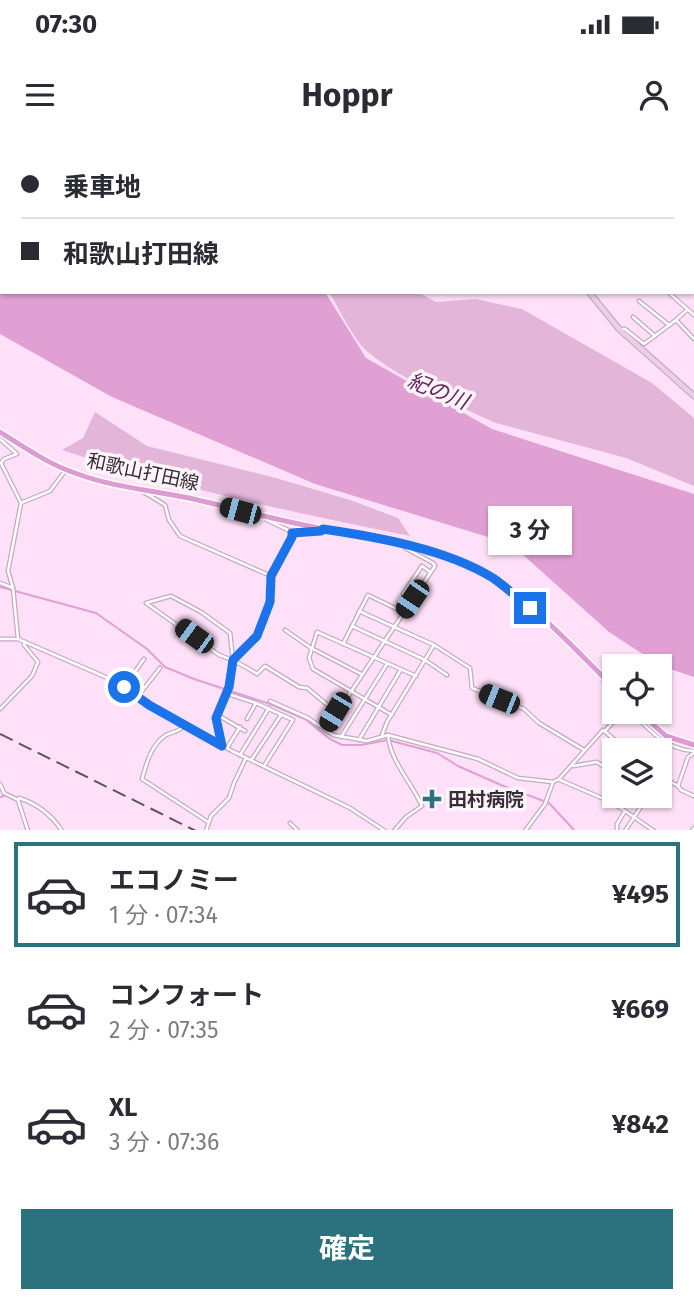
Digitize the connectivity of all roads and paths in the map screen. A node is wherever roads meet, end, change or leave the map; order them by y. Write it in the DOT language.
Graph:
graph roads {
  1 [pos="591,294"];
  2 [pos="670,294"];
  3 [pos="639,301"];
  4 [pos="688,310"];
  5 [pos="694,315"];
  6 [pos="634,317"];
  7 [pos="676,320"];
  8 [pos="669,325"];
  9 [pos="619,329"];
  10 [pos="655,336"];
  11 [pos="694,339"];
  12 [pos="694,396"];
  13 [pos="0,432"];
  14 [pos="0,439"];
  15 [pos="66,469"];
  16 [pos="142,489"];
  17 [pos="21,503"];
  18 [pos="265,517"];
  19 [pos="323,529"];
  20 [pos="292,533"];
  21 [pos="404,544"];
  22 [pos="430,572"];
  23 [pos="271,576"];
  24 [pos="0,583"];
  25 [pos="13,588"];
  26 [pos="412,599"];
  27 [pos="359,611"];
  28 [pos="403,612"];
  29 [pos="352,626"];
  30 [pos="393,627"];
  31 [pos="285,630"];
  32 [pos="0,639"];
  33 [pos="18,639"];
  34 [pos="24,642"];
  35 [pos="383,642"];
  36 [pos="343,644"];
  37 [pos="434,645"];
  38 [pos="311,648"];
  39 [pos="372,658"];
  40 [pos="144,659"];
  41 [pos="233,660"];
  42 [pos="425,660"];
  43 [pos="387,664"];
  44 [pos="160,668"];
  45 [pos="401,670"];
  46 [pos="361,674"];
  47 [pos="447,674"];
  48 [pos="602,675"];
  49 [pos="416,676"];
  50 [pos="124,687"];
  51 [pos="351,689"];
  52 [pos="227,690"];
  53 [pos="138,696"];
  54 [pos="365,698"];
  55 [pos="270,701"];
  56 [pos="256,703"];
  57 [pos="379,706"];
  58 [pos="269,708"];
  59 [pos="0,709"];
  60 [pos="335,712"];
  61 [pos="216,713"];
  62 [pos="392,715"];
  63 [pos="281,716"];
  64 [pos="247,719"];
  65 [pos="185,724"];
  66 [pos="611,724"];
  67 [pos="644,724"];
  68 [pos="652,724"];
  69 [pos="240,727"];
  70 [pos="326,729"];
  71 [pos="245,731"];
  72 [pos="605,731"];
  73 [pos="382,735"];
  74 [pos="388,736"];
  75 [pos="341,737"];
  76 [pos="613,738"];
  77 [pos="359,740"];
  78 [pos="694,745"];
  79 [pos="225,747"];
  80 [pos="584,750"];
  81 [pos="694,752"];
  82 [pos="240,755"];
  83 [pos="247,758"];
  84 [pos="251,760"];
  85 [pos="571,765"];
  86 [pos="264,766"];
  87 [pos="602,766"];
  88 [pos="559,779"];
  89 [pos="553,782"];
  90 [pos="672,783"];
  91 [pos="0,784"];
  92 [pos="678,786"];
  93 [pos="694,796"];
  94 [pos="602,798"];
  95 [pos="18,800"];
  96 [pos="620,808"];
  97 [pos="640,808"];
  98 [pos="625,811"];
  99 [pos="634,817"];
  100 [pos="208,821"];
  101 [pos="290,823"];
  102 [pos="27,830"];
  103 [pos="61,830"];
  104 [pos="206,830"];
  105 [pos="297,830"];
  106 [pos="385,830"];
  107 [pos="395,830"];
  108 [pos="526,830"];
  109 [pos="617,830"];
  110 [pos="626,830"];
  111 [pos="653,830"];
  1 -- 9 [label="main road"];
  2 -- 4 [label="street"];
  3 -- 8 [label="street"];
  4 -- 5 [label="street"];
  4 -- 7 [label="street"];
  6 -- 10 [label="street"];
  7 -- 8 [label="street"];
  7 -- 11 [label="street"];
  8 -- 10 [label="street"];
  9 -- 10 [label="street"];
  9 -- 12 [label="main road"];
  13 -- 15 [label="main road, 和歌山打田線"];
  14 -- 17 [label="street"];
  15 -- 16 [label="main road, 和歌山打田線"];
  15 -- 17 [label="street"];
  16 -- 18 [label="main road, 和歌山打田線"];
  16 -- 23 [label="street"];
  17 -- 25 [label="street"];
  18 -- 19 [label="main road, 和歌山打田線"];
  18 -- 20 [label="street"];
  19 -- 20 [label="street"];
  19 -- 21 [label="main road, 和歌山打田線"];
  20 -- 23 [label="street"];
  21 -- 22 [label="street"];
  21 -- 48 [label="main road, 和歌山打田線"];
  22 -- 26 [label="street"];
  22 -- 26 [label="street"];
  23 -- 41 [label="street"];
  24 -- 25 [label="street"];
  25 -- 33 [label="street"];
  26 -- 28 [label="street"];
  27 -- 28 [label="street"];
  27 -- 29 [label="street"];
  27 -- 30 [label="street"];
  28 -- 30 [label="street"];
  29 -- 35 [label="street"];
  29 -- 36 [label="street"];
  30 -- 35 [label="street"];
  30 -- 37 [label="street"];
  31 -- 38 [label="street"];
  32 -- 33 [label="street"];
  33 -- 34 [label="street"];
  34 -- 50 [label="street"];
  34 -- 59 [label="street"];
  35 -- 39 [label="street"];
  35 -- 42 [label="street"];
  36 -- 38 [label="street"];
  36 -- 39 [label="street"];
  37 -- 42 [label="street"];
  37 -- 80 [label="street"];
  38 -- 46 [label="street"];
  38 -- 51 [label="street"];
  39 -- 43 [label="street"];
  39 -- 46 [label="street"];
  40 -- 50 [label="street"];
  41 -- 41 [label="street"];
  41 -- 52 [label="street"];
  41 -- 60 [label="street"];
  42 -- 47 [label="street"];
  42 -- 49 [label="street"];
  43 -- 45 [label="street"];
  43 -- 54 [label="street"];
  44 -- 53 [label="street"];
  45 -- 49 [label="street"];
  45 -- 57 [label="street"];
  46 -- 51 [label="street"];
  49 -- 62 [label="street"];
  50 -- 53 [label="street"];
  51 -- 54 [label="street"];
  51 -- 60 [label="street"];
  52 -- 56 [label="street"];
  52 -- 61 [label="street"];
  53 -- 65 [label="street"];
  54 -- 57 [label="street"];
  54 -- 75 [label="street"];
  55 -- 70 [label="street"];
  56 -- 58 [label="street"];
  56 -- 64 [label="street"];
  57 -- 62 [label="street"];
  57 -- 77 [label="street"];
  58 -- 63 [label="street"];
  58 -- 82 [label="street"];
  60 -- 70 [label="street"];
  61 -- 69 [label="street"];
  61 -- 79 [label="street"];
  62 -- 73 [label="street"];
  63 -- 84 [label="street"];
  63 -- 86 [label="street"];
  65 -- 79 [label="street"];
  65 -- 100 [label="street"];
  66 -- 72 [label="street"];
  67 -- 81 [label="street"];
  68 -- 78 [label="main road"];
  69 -- 71 [label="street"];
  69 -- 79 [label="street"];
  70 -- 75 [label="street"];
  72 -- 76 [label="street"];
  72 -- 80 [label="street"];
  73 -- 74 [label="street"];
  73 -- 77 [label="street"];
  74 -- 89 [label="street"];
  74 -- 107 [label="street"];
  75 -- 77 [label="street"];
  79 -- 82 [label="street"];
  80 -- 85 [label="street"];
  81 -- 92 [label="street"];
  82 -- 83 [label="street"];
  83 -- 84 [label="street"];
  83 -- 100 [label="street"];
  84 -- 86 [label="street"];
  85 -- 87 [label="street"];
  85 -- 88 [label="street"];
  86 -- 106 [label="street"];
  88 -- 89 [label="street"];
  88 -- 94 [label="street"];
  89 -- 108 [label="street"];
  90 -- 92 [label="street"];
  91 -- 95 [label="street"];
  92 -- 93 [label="street"];
  95 -- 102 [label="street"];
  95 -- 103 [label="street"];
  96 -- 98 [label="street"];
  97 -- 99 [label="street"];
  98 -- 99 [label="street"];
  98 -- 109 [label="street"];
  99 -- 110 [label="street"];
  99 -- 111 [label="street"];
  100 -- 104 [label="street"];
  101 -- 105 [label="street"];
}
